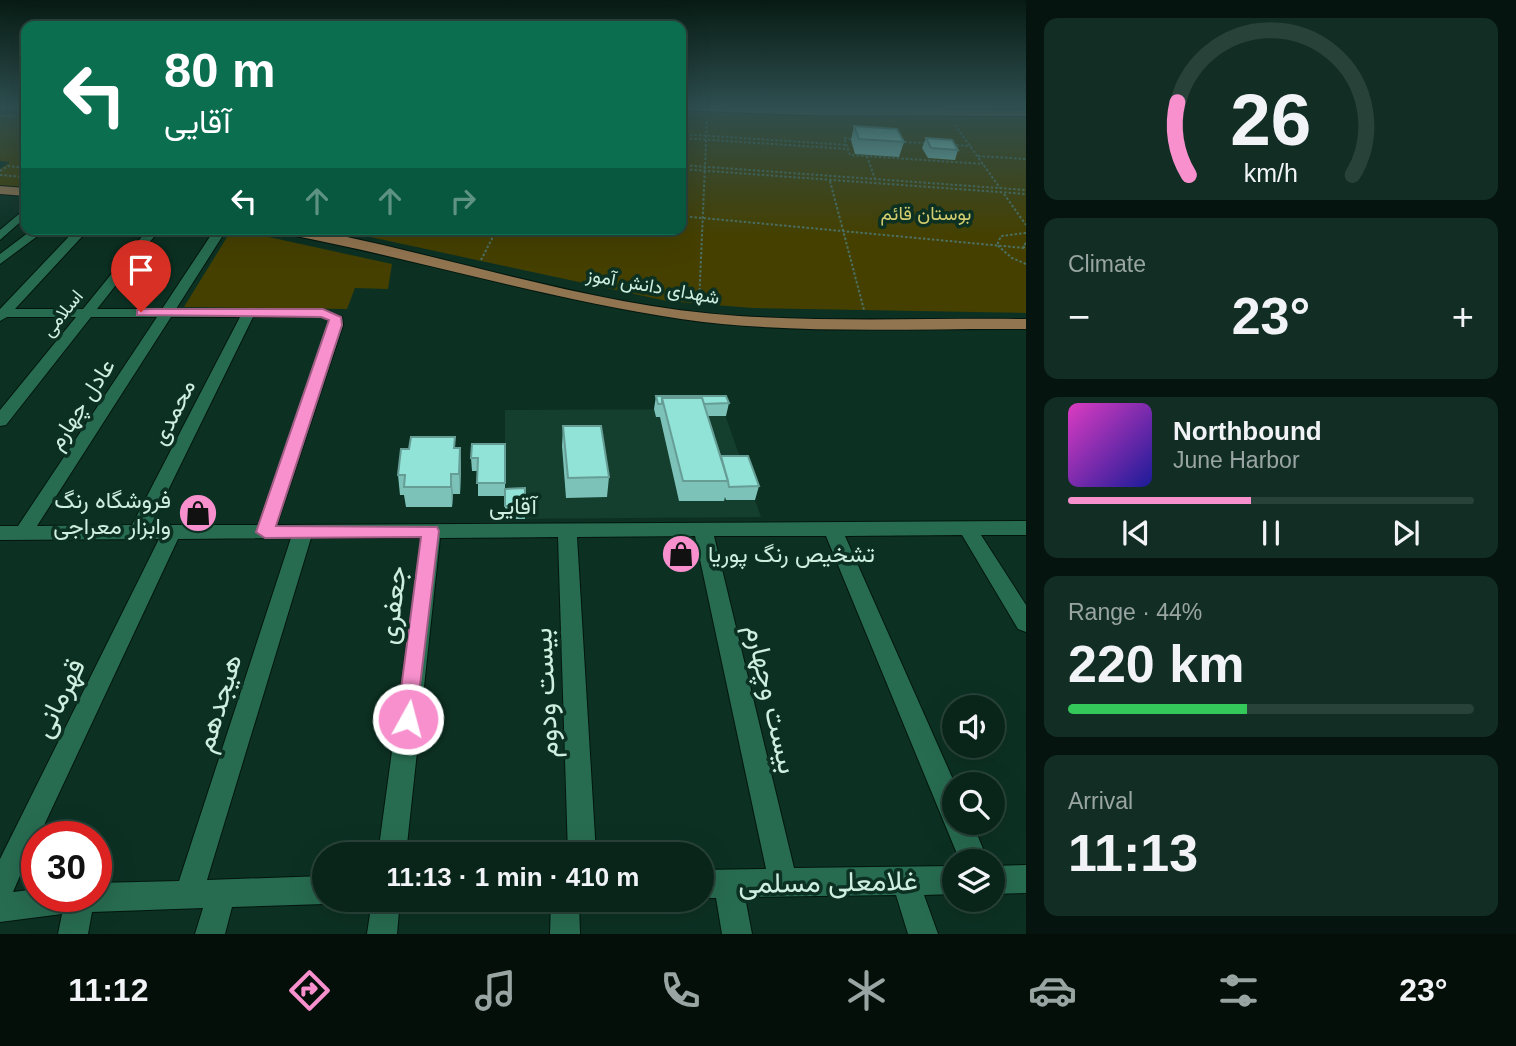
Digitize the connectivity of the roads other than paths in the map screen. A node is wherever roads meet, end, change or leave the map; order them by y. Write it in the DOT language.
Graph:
graph roads {
  1 [pos="3,193"];
  2 [pos="21,194"];
  3 [pos="21,216"];
  4 [pos="33,235"];
  5 [pos="77,235"];
  6 [pos="149,235"];
  7 [pos="217,235"];
  8 [pos="310,235"];
  9 [pos="336,235"];
  10 [pos="0,237"];
  11 [pos="0,260"];
  12 [pos="168,312"];
  13 [pos="249,312"];
  14 [pos="87,313"];
  15 [pos="1,314"];
  16 [pos="1026,319"];
  17 [pos="1026,324"];
  18 [pos="0,421"];
  19 [pos="967,528"];
  20 [pos="1026,528"];
  21 [pos="703,529"];
  22 [pos="833,529"];
  23 [pos="567,530"];
  24 [pos="430,531"];
  25 [pos="172,532"];
  26 [pos="265,532"];
  27 [pos="303,532"];
  28 [pos="0,533"];
  29 [pos="23,533"];
  30 [pos="138,533"];
  31 [pos="1026,623"];
  32 [pos="942,785"];
  33 [pos="393,842"];
  34 [pos="581,842"];
  35 [pos="1026,879"];
  36 [pos="942,880"];
  37 [pos="1005,880"];
  38 [pos="905,881"];
  39 [pos="783,883"];
  40 [pos="715,884"];
  41 [pos="0,888"];
  42 [pos="312,890"];
  43 [pos="190,892"];
  44 [pos="222,892"];
  45 [pos="112,896"];
  46 [pos="21,905"];
  47 [pos="0,908"];
  48 [pos="77,912"];
  49 [pos="385,912"];
  50 [pos="565,912"];
  51 [pos="73,934"];
  52 [pos="210,934"];
  53 [pos="382,934"];
  54 [pos="565,934"];
  55 [pos="737,934"];
  56 [pos="923,934"];
  1 -- 2 [label="main road"];
  3 -- 10 [label="street"];
  4 -- 11 [label="street"];
  5 -- 15 [label="street"];
  6 -- 14 [label="street, اسلامی"];
  7 -- 12 [label="street, عادل چهارم"];
  8 -- 17 [label="main road, شهدای دانش آموز"];
  9 -- 16 [label="main road"];
  12 -- 13 [label="street"];
  12 -- 14 [label="street"];
  12 -- 29 [label="street, عادل چهارم"];
  13 -- 26 [label="street"];
  13 -- 30 [label="street, محمدی"];
  14 -- 15 [label="street"];
  14 -- 18 [label="street, اسلامی"];
  19 -- 20 [label="street, آقایی"];
  19 -- 22 [label="street, آقایی"];
  19 -- 31 [label="street"];
  21 -- 22 [label="street, آقایی"];
  21 -- 23 [label="street, آقایی"];
  21 -- 39 [label="street, بیست وچهارم"];
  22 -- 32 [label="street"];
  23 -- 24 [label="street, آقایی"];
  23 -- 34 [label="street, بیست ودوم"];
  24 -- 27 [label="street, آقایی"];
  24 -- 33 [label="street, جعفری"];
  25 -- 26 [label="street, آقایی"];
  25 -- 30 [label="street, آقایی"];
  25 -- 41 [label="street, قهرمانی"];
  26 -- 27 [label="street, آقایی"];
  27 -- 43 [label="street, هیجدهم"];
  28 -- 29 [label="street, آقایی"];
  29 -- 30 [label="street, آقایی"];
  35 -- 37 [label="street"];
  36 -- 38 [label="street, غلامعلی مسلمی"];
  38 -- 39 [label="street, غلامعلی مسلمی"];
  38 -- 56 [label="street"];
  39 -- 40 [label="street, غلامعلی مسلمی"];
  40 -- 55 [label="street"];
  42 -- 44 [label="street"];
  43 -- 44 [label="street"];
  43 -- 45 [label="street"];
  44 -- 52 [label="street"];
  46 -- 47 [label="street"];
  48 -- 51 [label="street"];
  49 -- 53 [label="street"];
  50 -- 54 [label="street"];
}
